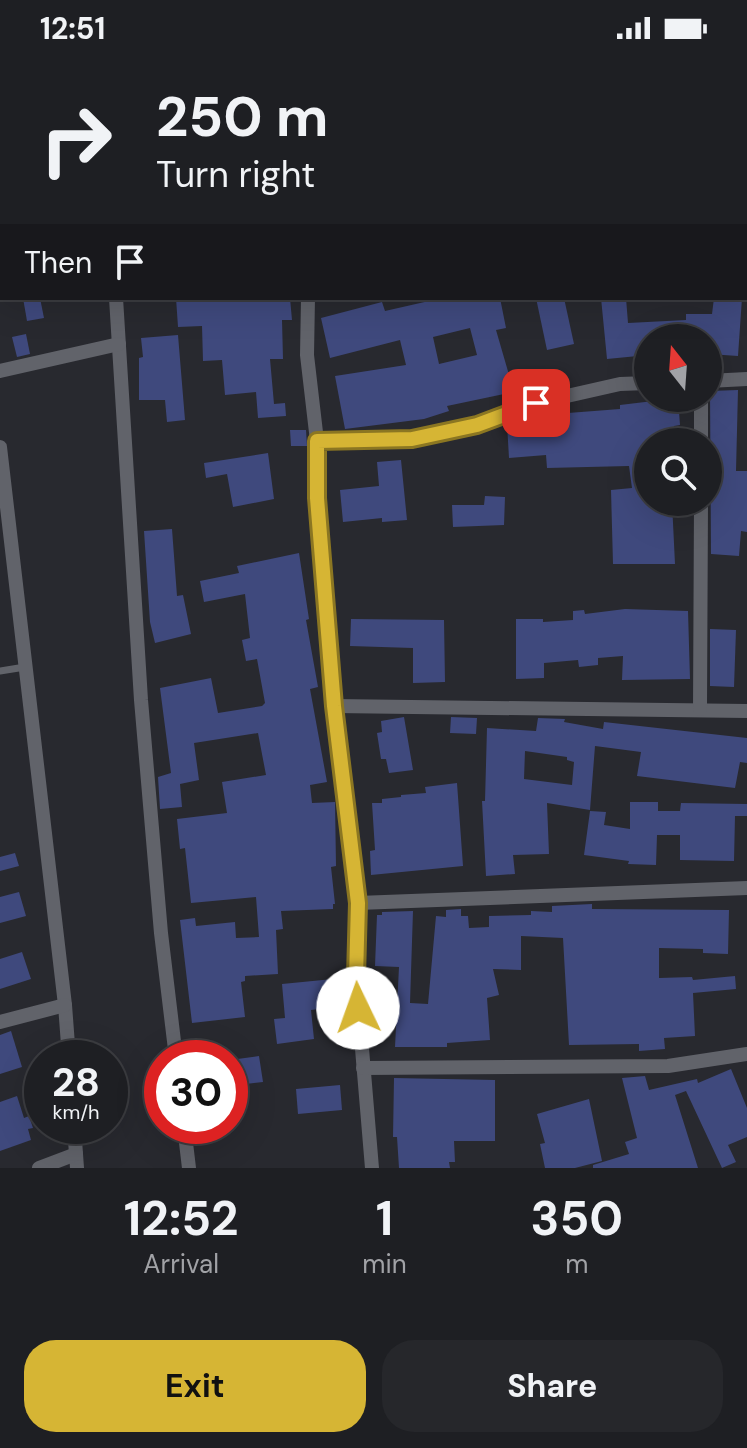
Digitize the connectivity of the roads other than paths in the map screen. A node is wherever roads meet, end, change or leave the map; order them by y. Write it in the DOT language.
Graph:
graph roads {
  1 [pos="116,300"];
  2 [pos="308,300"];
  3 [pos="119,344"];
  4 [pos="0,371"];
  5 [pos="747,379"];
  6 [pos="722,380"];
  7 [pos="634,384"];
  8 [pos="317,441"];
  9 [pos="0,451"];
  10 [pos="701,516"];
  11 [pos="26,667"];
  12 [pos="0,671"];
  13 [pos="334,706"];
  14 [pos="700,709"];
  15 [pos="747,711"];
  16 [pos="747,888"];
  17 [pos="358,903"];
  18 [pos="65,1005"];
  19 [pos="0,1022"];
  20 [pos="68,1040"];
  21 [pos="174,1040"];
  22 [pos="747,1054"];
  23 [pos="363,1068"];
  24 [pos="186,1144"];
  25 [pos="76,1161"];
  26 [pos="39,1168"];
  27 [pos="189,1168"];
  28 [pos="372,1168"];
  1 -- 3 [label="street"];
  2 -- 8 [label="street"];
  3 -- 4 [label="street"];
  3 -- 21 [label="street"];
  5 -- 6 [label="street"];
  7 -- 8 [label="street"];
  8 -- 13 [label="street"];
  9 -- 11 [label="street"];
  10 -- 14 [label="street"];
  11 -- 12 [label="lane"];
  11 -- 18 [label="street"];
  13 -- 14 [label="street"];
  13 -- 17 [label="street"];
  14 -- 15 [label="street"];
  16 -- 17 [label="street"];
  17 -- 23 [label="street"];
  18 -- 19 [label="street"];
  18 -- 20 [label="street"];
  22 -- 23 [label="street"];
  23 -- 28 [label="street"];
  24 -- 27 [label="street"];
  25 -- 26 [label="street"];
}
